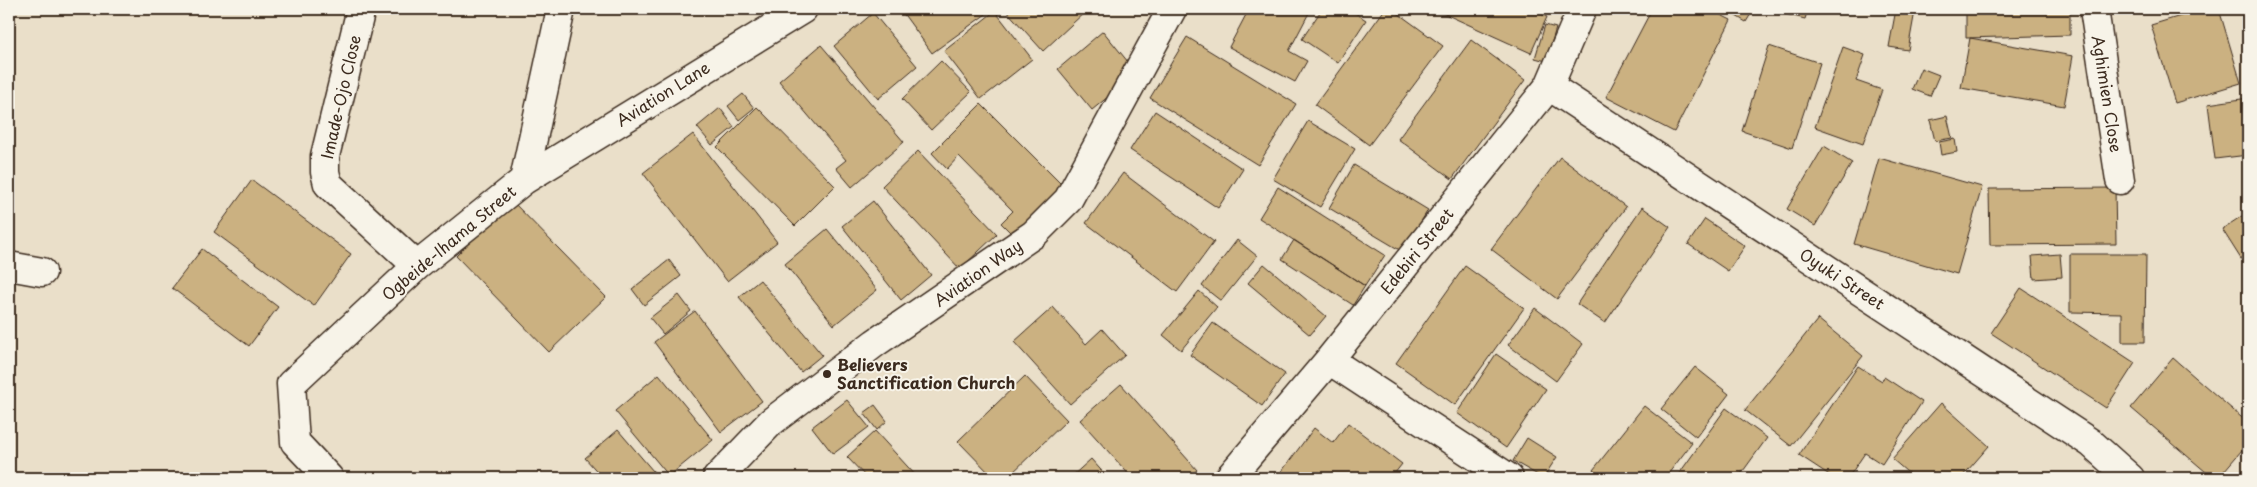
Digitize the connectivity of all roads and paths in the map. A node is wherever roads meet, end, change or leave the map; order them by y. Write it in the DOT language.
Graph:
graph roads {
  1 [pos="361,9"];
  2 [pos="561,9"];
  3 [pos="803,9"];
  4 [pos="1172,9"];
  5 [pos="1582,9"];
  6 [pos="2094,9"];
  7 [pos="1549,86"];
  8 [pos="524,180"];
  9 [pos="2120,180"];
  10 [pos="9,266"];
  11 [pos="417,266"];
  12 [pos="42,272"];
  13 [pos="1329,360"];
  14 [pos="328,478"];
  15 [pos="717,478"];
  16 [pos="1229,478"];
  17 [pos="1509,478"];
  18 [pos="2130,478"];
  1 -- 11 [label="street, Imade-Ojo Close"];
  2 -- 8 [label="street, Ogbeide-Ihama Street"];
  3 -- 8 [label="street, Aviation Lane"];
  4 -- 15 [label="street, Aviation Way"];
  5 -- 7 [label="street, Edebiri Street"];
  6 -- 9 [label="street, Aghimien Close"];
  7 -- 13 [label="street, Edebiri Street"];
  7 -- 18 [label="street, Oyuki Street"];
  8 -- 11 [label="street, Ogbeide-Ihama Street"];
  10 -- 12 [label="street"];
  11 -- 14 [label="street, Ogbeide-Ihama Street"];
  13 -- 16 [label="street, Edebiri Street"];
  13 -- 17 [label="street"];
}
